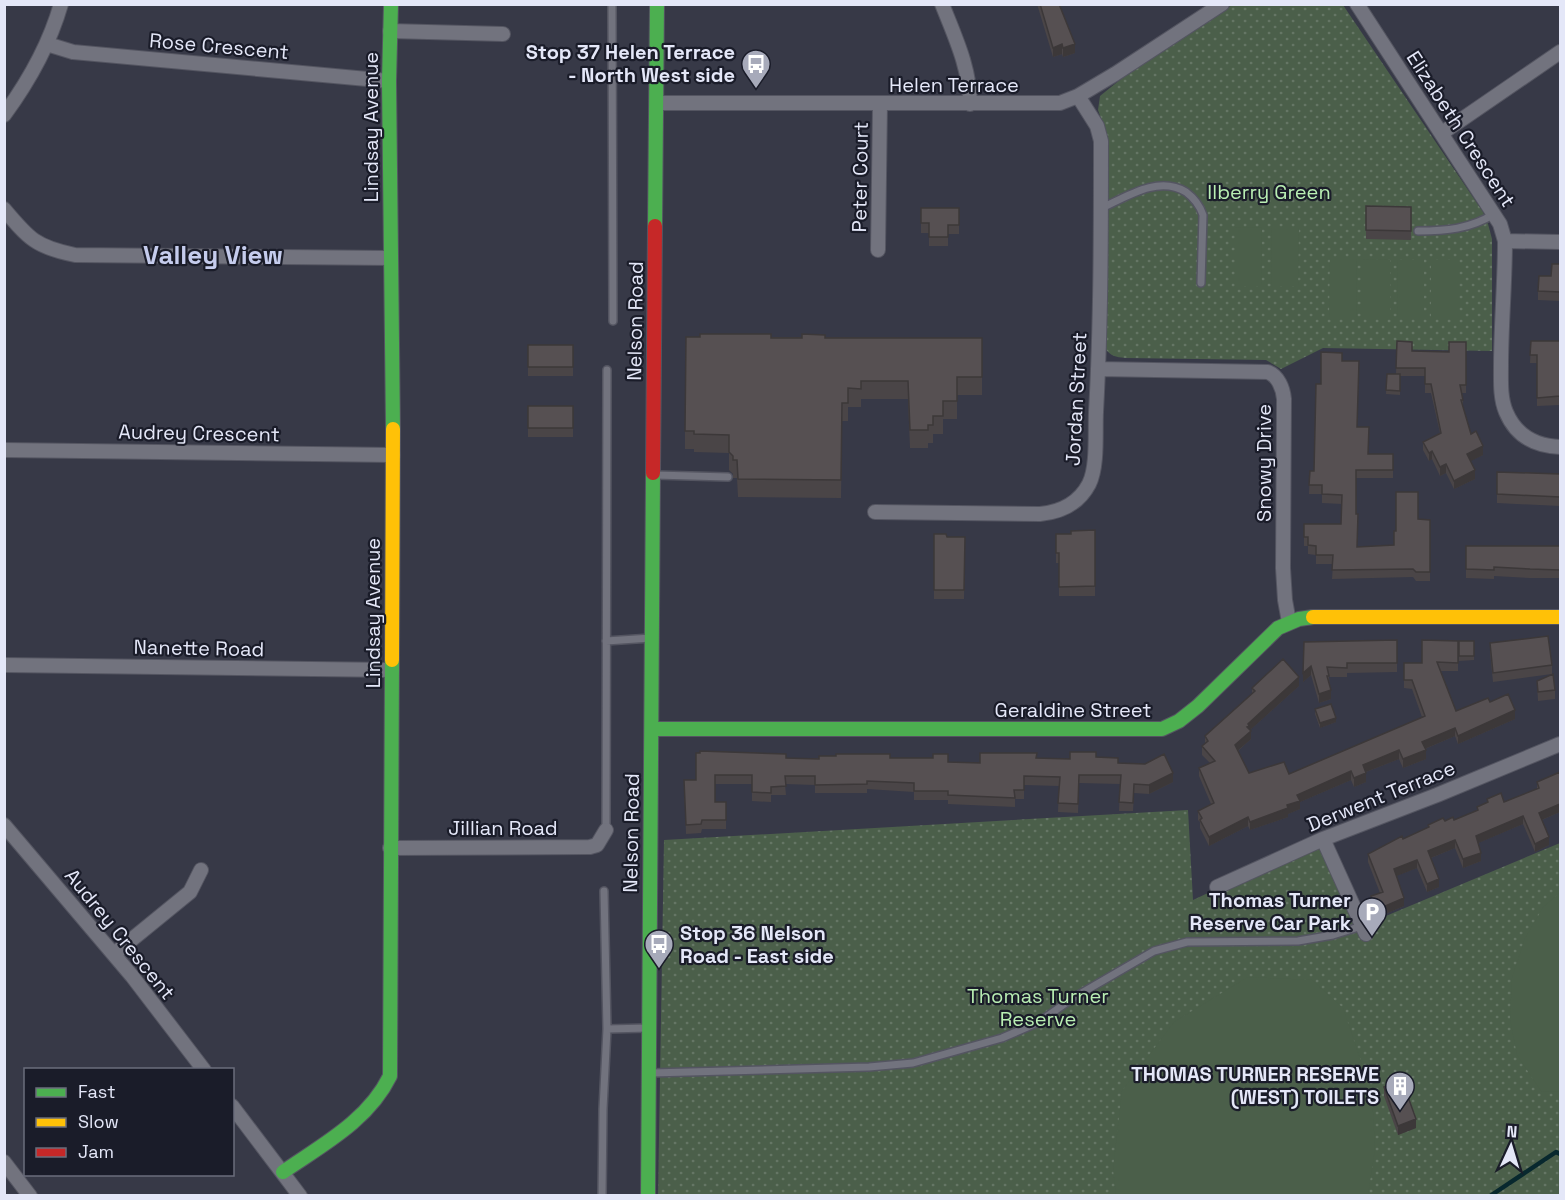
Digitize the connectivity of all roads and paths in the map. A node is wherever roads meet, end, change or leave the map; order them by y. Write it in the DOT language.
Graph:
graph roads {
  1 [pos="61,4"];
  2 [pos="391,4"];
  3 [pos="612,4"];
  4 [pos="657,4"];
  5 [pos="942,4"];
  6 [pos="1222,4"];
  7 [pos="1358,4"];
  8 [pos="390,31"];
  9 [pos="503,34"];
  10 [pos="47,44"];
  11 [pos="1560,52"];
  12 [pos="389,81"];
  13 [pos="1078,96"];
  14 [pos="657,103"];
  15 [pos="880,104"];
  16 [pos="970,104"];
  17 [pos="4,116"];
  18 [pos="1442,133"];
  19 [pos="4,209"];
  20 [pos="1100,209"];
  21 [pos="1494,214"];
  22 [pos="1418,231"];
  23 [pos="1505,242"];
  24 [pos="1560,242"];
  25 [pos="878,250"];
  26 [pos="391,258"];
  27 [pos="1201,283"];
  28 [pos="613,321"];
  29 [pos="1098,369"];
  30 [pos="607,370"];
  31 [pos="1560,447"];
  32 [pos="4,450"];
  33 [pos="393,454"];
  34 [pos="653,475"];
  35 [pos="728,477"];
  36 [pos="875,512"];
  37 [pos="1560,617"];
  38 [pos="1289,622"];
  39 [pos="651,638"];
  40 [pos="606,641"];
  41 [pos="4,665"];
  42 [pos="392,670"];
  43 [pos="652,729"];
  44 [pos="1560,744"];
  45 [pos="4,825"];
  46 [pos="606,830"];
  47 [pos="1323,839"];
  48 [pos="390,848"];
  49 [pos="201,870"];
  50 [pos="1217,887"];
  51 [pos="604,891"];
  52 [pos="1364,930"];
  53 [pos="114,954"];
  54 [pos="648,1028"];
  55 [pos="607,1029"];
  56 [pos="202,1068"];
  57 [pos="648,1073"];
  58 [pos="234,1109"];
  59 [pos="4,1162"];
  60 [pos="283,1172"];
  61 [pos="30,1196"];
  62 [pos="300,1196"];
  63 [pos="602,1196"];
  64 [pos="648,1196"];
  1 -- 10 [label="street"];
  2 -- 8 [label="street, Lindsay Avenue"];
  3 -- 28 [label="lane, Nelson Road"];
  4 -- 14 [label="street, Nelson Road"];
  5 -- 16 [label="street"];
  6 -- 13 [label="street, Helen Terrace"];
  7 -- 18 [label="street, Elizabeth Crescent"];
  8 -- 9 [label="street"];
  8 -- 12 [label="street, Lindsay Avenue"];
  10 -- 12 [label="street, Rose Crescent"];
  10 -- 17 [label="street"];
  11 -- 18 [label="street"];
  12 -- 26 [label="street, Lindsay Avenue"];
  13 -- 16 [label="street, Helen Terrace"];
  13 -- 20 [label="street, Jordan Street"];
  14 -- 15 [label="street, Helen Terrace"];
  14 -- 34 [label="street, Nelson Road"];
  15 -- 16 [label="street, Helen Terrace"];
  15 -- 25 [label="street, Peter Court"];
  18 -- 21 [label="street, Elizabeth Crescent"];
  19 -- 26 [label="street"];
  20 -- 27 [label="lane"];
  20 -- 29 [label="street, Jordan Street"];
  21 -- 22 [label="lane"];
  21 -- 23 [label="street, Elizabeth Crescent"];
  23 -- 24 [label="street"];
  23 -- 31 [label="street, Elizabeth Crescent"];
  26 -- 33 [label="street, Lindsay Avenue"];
  29 -- 36 [label="street, Jordan Street"];
  29 -- 38 [label="street, Snowy Drive"];
  30 -- 40 [label="lane, Nelson Road"];
  32 -- 33 [label="street, Audrey Crescent"];
  33 -- 42 [label="street, Lindsay Avenue"];
  34 -- 35 [label="lane"];
  34 -- 39 [label="street, Nelson Road"];
  37 -- 38 [label="street, Geraldine Street"];
  38 -- 43 [label="street, Geraldine Street"];
  39 -- 40 [label="lane"];
  39 -- 43 [label="street, Nelson Road"];
  40 -- 46 [label="lane, Nelson Road"];
  41 -- 42 [label="street, Nanette Road"];
  42 -- 48 [label="street, Lindsay Avenue"];
  43 -- 54 [label="street, Nelson Road"];
  44 -- 47 [label="street, Derwent Terrace"];
  45 -- 53 [label="street, Audrey Crescent"];
  46 -- 48 [label="street, Jillian Road"];
  47 -- 50 [label="street, Derwent Terrace"];
  47 -- 52 [label="street"];
  48 -- 60 [label="street, Lindsay Avenue"];
  49 -- 53 [label="street"];
  51 -- 55 [label="lane, Nelson Road"];
  52 -- 57 [label="lane"];
  53 -- 56 [label="street, Audrey Crescent"];
  54 -- 55 [label="lane"];
  54 -- 57 [label="street, Nelson Road"];
  55 -- 63 [label="lane, Nelson Road"];
  57 -- 64 [label="street, Nelson Road"];
  58 -- 60 [label="street"];
  59 -- 61 [label="street"];
  60 -- 62 [label="street"];
}
